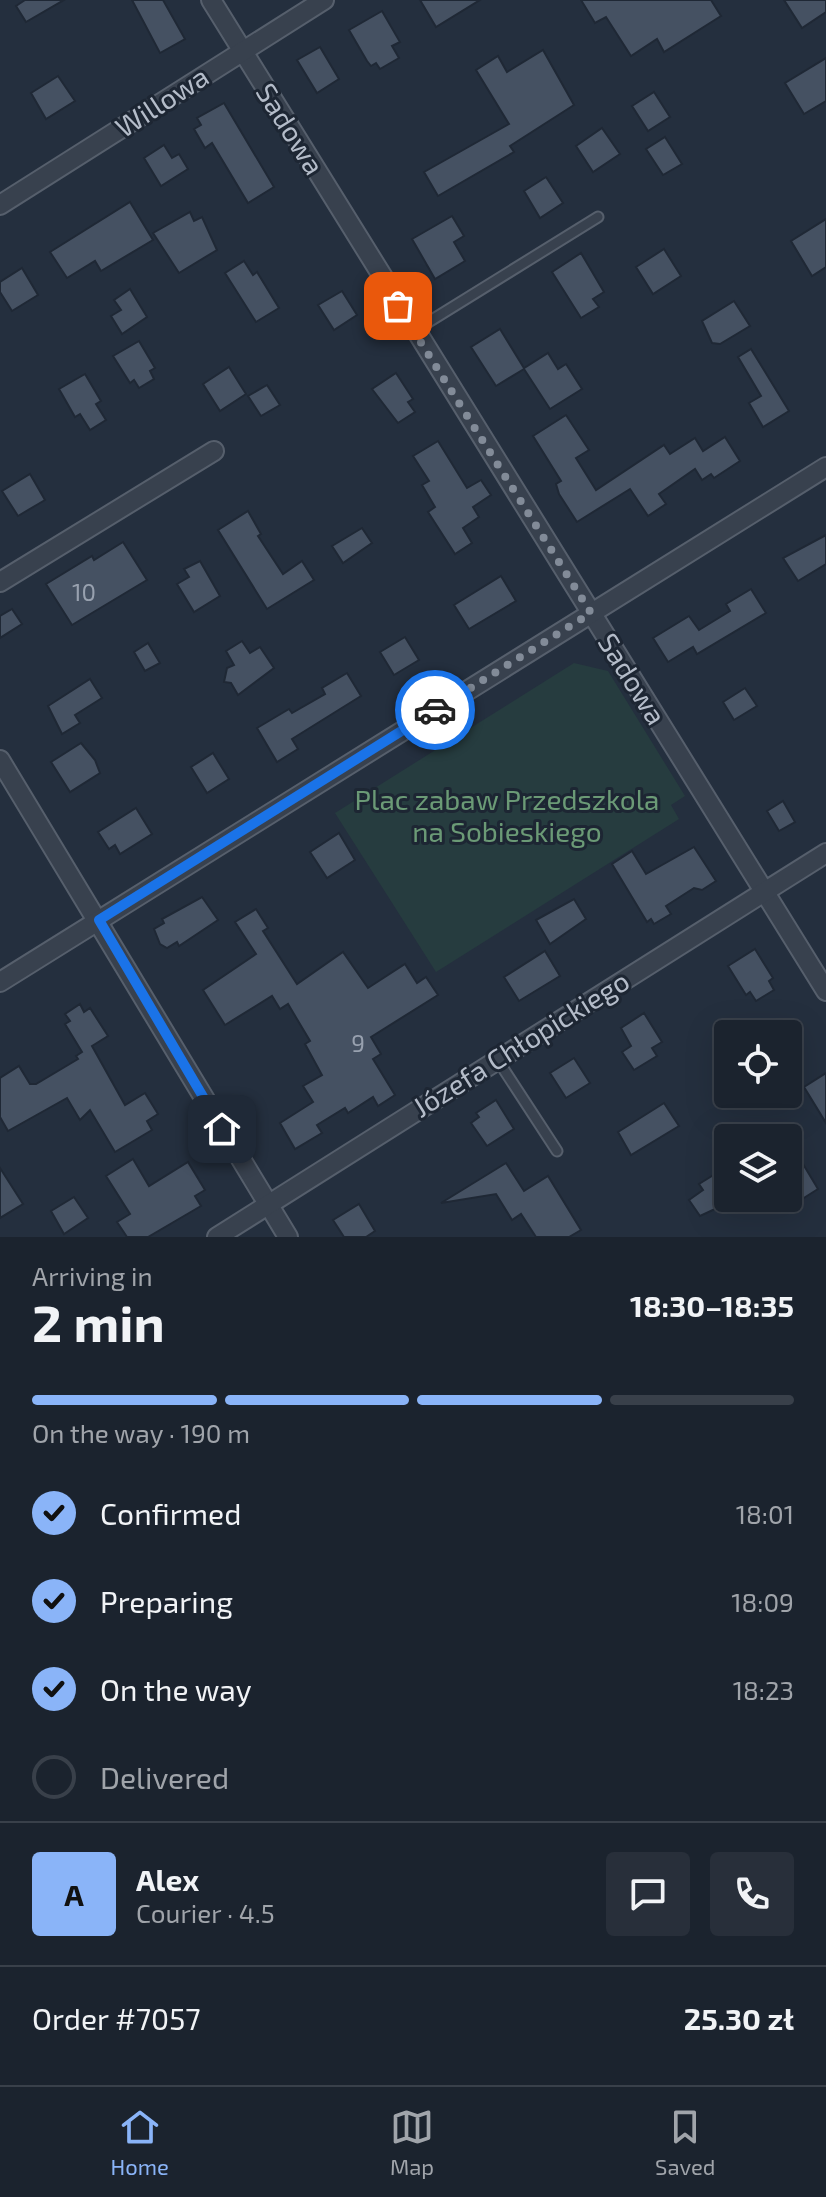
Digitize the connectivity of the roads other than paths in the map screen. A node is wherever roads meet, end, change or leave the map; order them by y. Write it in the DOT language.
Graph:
graph roads {
  1 [pos="211,0"];
  2 [pos="324,0"];
  3 [pos="242,51"];
  4 [pos="0,205"];
  5 [pos="598,217"];
  6 [pos="414,331"];
  7 [pos="214,451"];
  8 [pos="826,467"];
  9 [pos="0,582"];
  10 [pos="591,613"];
  11 [pos="0,760"];
  12 [pos="826,853"];
  13 [pos="763,892"];
  14 [pos="99,920"];
  15 [pos="0,982"];
  16 [pos="826,991"];
  17 [pos="497,1059"];
  18 [pos="557,1151"];
  19 [pos="268,1205"];
  20 [pos="217,1237"];
  21 [pos="288,1237"];
  1 -- 3 [label="street, Sadowa"];
  2 -- 3 [label="street, Willowa"];
  3 -- 4 [label="street, Willowa"];
  3 -- 6 [label="street, Sadowa"];
  5 -- 6 [label="lane"];
  6 -- 10 [label="street, Sadowa"];
  7 -- 9 [label="street"];
  8 -- 10 [label="street"];
  10 -- 13 [label="street, Sadowa"];
  10 -- 14 [label="street"];
  11 -- 14 [label="street"];
  12 -- 13 [label="street, Józefa Chłopickiego"];
  13 -- 16 [label="street, Sadowa"];
  13 -- 17 [label="street, Józefa Chłopickiego"];
  14 -- 15 [label="street"];
  14 -- 19 [label="street"];
  17 -- 18 [label="lane"];
  17 -- 19 [label="street, Józefa Chłopickiego"];
  19 -- 20 [label="street, Józefa Chłopickiego"];
  19 -- 21 [label="street"];
}
